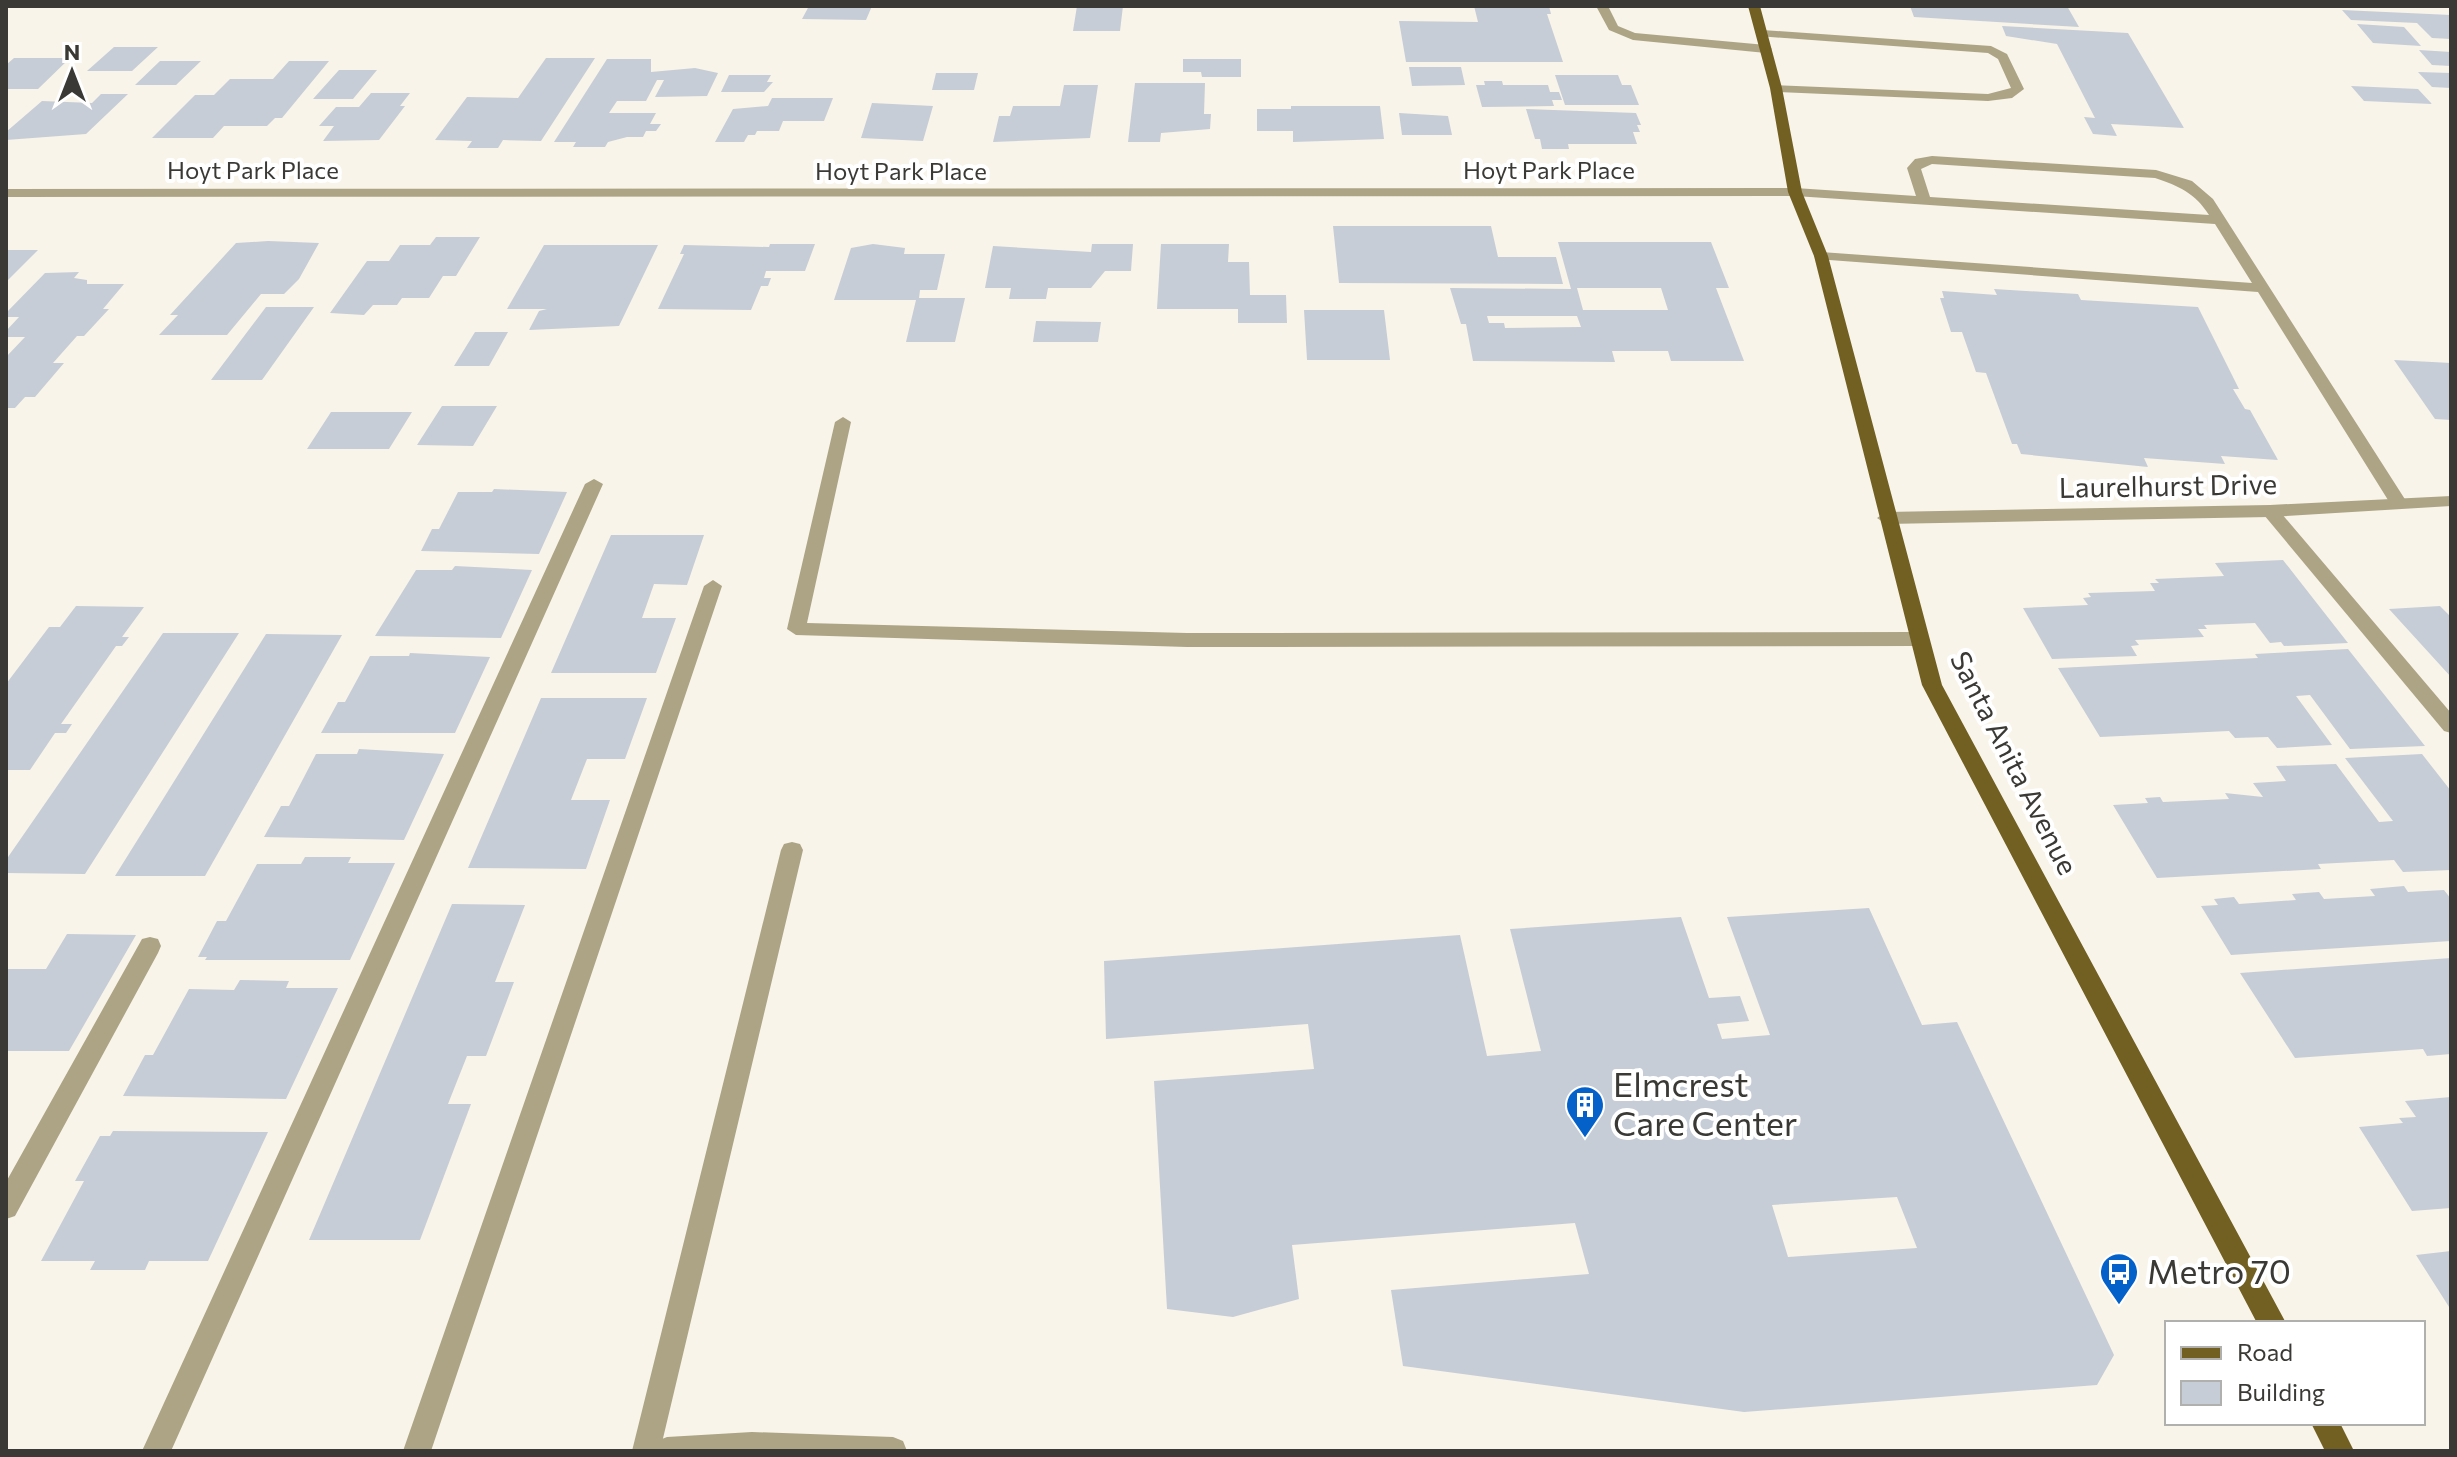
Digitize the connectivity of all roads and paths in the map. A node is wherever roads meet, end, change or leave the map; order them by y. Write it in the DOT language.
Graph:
graph roads {
  1 [pos="1602,6"];
  2 [pos="1754,6"];
  3 [pos="1762,34"];
  4 [pos="1766,49"];
  5 [pos="1776,88"];
  6 [pos="1795,192"];
  7 [pos="6,193"];
  8 [pos="1925,202"];
  9 [pos="2219,220"];
  10 [pos="1821,256"];
  11 [pos="2262,288"];
  12 [pos="843,422"];
  13 [pos="594,484"];
  14 [pos="2451,501"];
  15 [pos="2399,504"];
  16 [pos="2270,511"];
  17 [pos="1886,518"];
  18 [pos="713,586"];
  19 [pos="1919,639"];
  20 [pos="2451,726"];
  21 [pos="792,850"];
  22 [pos="150,946"];
  23 [pos="6,1207"];
  24 [pos="2271,1321"];
  25 [pos="2326,1425"];
  26 [pos="156,1451"];
  27 [pos="417,1451"];
  28 [pos="646,1451"];
  29 [pos="667,1451"];
  30 [pos="893,1451"];
  31 [pos="2340,1451"];
  1 -- 4 [label="street"];
  2 -- 3 [label="main road, Santa Anita Avenue"];
  3 -- 4 [label="main road, Santa Anita Avenue"];
  3 -- 5 [label="street"];
  4 -- 5 [label="main road, Santa Anita Avenue"];
  5 -- 6 [label="main road, Santa Anita Avenue"];
  6 -- 7 [label="street, Hoyt Park Place"];
  6 -- 8 [label="street, Hoyt Park Place"];
  6 -- 10 [label="main road, Santa Anita Avenue"];
  8 -- 9 [label="street, Hoyt Park Place"];
  8 -- 9 [label="street"];
  9 -- 11 [label="street"];
  10 -- 11 [label="street"];
  10 -- 17 [label="main road, Santa Anita Avenue"];
  11 -- 15 [label="street"];
  12 -- 19 [label="street"];
  13 -- 26 [label="street"];
  14 -- 15 [label="street, Laurelhurst Drive"];
  15 -- 16 [label="street, Laurelhurst Drive"];
  16 -- 17 [label="street, Laurelhurst Drive"];
  16 -- 20 [label="street"];
  17 -- 19 [label="main road, Santa Anita Avenue"];
  18 -- 27 [label="street"];
  19 -- 24 [label="main road, Santa Anita Avenue"];
  21 -- 28 [label="street"];
  22 -- 23 [label="street"];
  25 -- 31 [label="main road"];
  29 -- 30 [label="street"];
}
